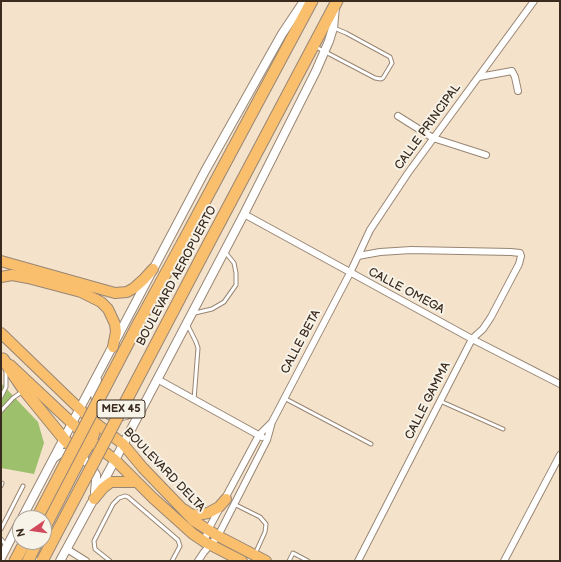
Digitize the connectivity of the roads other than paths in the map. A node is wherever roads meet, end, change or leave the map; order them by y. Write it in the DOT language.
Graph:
graph roads {
  1 [pos="304,1"];
  2 [pos="312,1"];
  3 [pos="534,1"];
  4 [pos="336,2"];
  5 [pos="329,26"];
  6 [pos="313,45"];
  7 [pos="325,51"];
  8 [pos="479,77"];
  9 [pos="518,91"];
  10 [pos="398,116"];
  11 [pos="433,138"];
  12 [pos="486,155"];
  13 [pos="244,214"];
  14 [pos="224,250"];
  15 [pos="358,256"];
  16 [pos="1,261"];
  17 [pos="153,269"];
  18 [pos="350,273"];
  19 [pos="1,277"];
  20 [pos="191,314"];
  21 [pos="186,322"];
  22 [pos="1,333"];
  23 [pos="472,339"];
  24 [pos="113,347"];
  25 [pos="2,358"];
  26 [pos="98,373"];
  27 [pos="157,379"];
  28 [pos="560,384"];
  29 [pos="28,388"];
  30 [pos="1,397"];
  31 [pos="284,398"];
  32 [pos="194,400"];
  33 [pos="440,400"];
  34 [pos="142,406"];
  35 [pos="79,409"];
  36 [pos="1,411"];
  37 [pos="89,418"];
  38 [pos="73,422"];
  39 [pos="272,422"];
  40 [pos="503,429"];
  41 [pos="259,436"];
  42 [pos="64,439"];
  43 [pos="92,440"];
  44 [pos="267,440"];
  45 [pos="123,444"];
  46 [pos="371,444"];
  47 [pos="560,455"];
  48 [pos="82,456"];
  49 [pos="54,458"];
  50 [pos="115,460"];
  51 [pos="137,482"];
  52 [pos="23,486"];
  53 [pos="94,499"];
  54 [pos="230,501"];
  55 [pos="179,506"];
  56 [pos="26,510"];
  57 [pos="41,510"];
  58 [pos="52,514"];
  59 [pos="1,530"];
  60 [pos="208,530"];
  61 [pos="12,536"];
  62 [pos="218,536"];
  63 [pos="1,539"];
  64 [pos="206,546"];
  65 [pos="67,549"];
  66 [pos="21,550"];
  67 [pos="34,550"];
  68 [pos="3,552"];
  69 [pos="254,555"];
  70 [pos="75,558"];
  71 [pos="15,561"];
  72 [pos="28,561"];
  73 [pos="42,561"];
  74 [pos="60,561"];
  75 [pos="86,561"];
  76 [pos="110,561"];
  77 [pos="172,561"];
  78 [pos="198,561"];
  79 [pos="242,561"];
  80 [pos="266,561"];
  81 [pos="289,561"];
  82 [pos="308,561"];
  83 [pos="358,561"];
  84 [pos="504,561"];
  1 -- 17 [label="street, BOULEVARD AEROPUERTO"];
  2 -- 57 [label="highway, BOULEVARD AEROPUERTO / MEX 45, bridge"];
  3 -- 8 [label="street, CALLE PRINCIPAL"];
  4 -- 5 [label="highway, BOULEVARD AEROPUERTO / MEX 45"];
  5 -- 6 [label="highway, BOULEVARD AEROPUERTO / MEX 45"];
  5 -- 7 [label="street, BOULEVARD AEROPUERTO"];
  5 -- 7 [label="lane"];
  6 -- 7 [label="lane"];
  6 -- 73 [label="highway, BOULEVARD AEROPUERTO / MEX 45, bridge"];
  7 -- 13 [label="street, BOULEVARD AEROPUERTO"];
  8 -- 9 [label="street"];
  8 -- 11 [label="street, CALLE PRINCIPAL"];
  10 -- 11 [label="street"];
  11 -- 12 [label="street"];
  11 -- 15 [label="street, CALLE PRINCIPAL"];
  13 -- 14 [label="street, BOULEVARD AEROPUERTO"];
  13 -- 18 [label="street, CALLE OMEGA"];
  14 -- 20 [label="street, BOULEVARD AEROPUERTO"];
  14 -- 20 [label="lane"];
  15 -- 18 [label="street, CALLE PRINCIPAL"];
  15 -- 23 [label="street, CALLE GAMMA"];
  16 -- 17 [label="main road"];
  17 -- 24 [label="street, BOULEVARD AEROPUERTO"];
  18 -- 23 [label="street, CALLE OMEGA"];
  18 -- 31 [label="street, CALLE BETA"];
  19 -- 24 [label="main road"];
  20 -- 21 [label="street, BOULEVARD AEROPUERTO"];
  21 -- 27 [label="street, BOULEVARD AEROPUERTO"];
  21 -- 32 [label="lane"];
  22 -- 35 [label="main road, BOULEVARD DELTA"];
  23 -- 28 [label="street, CALLE OMEGA"];
  23 -- 33 [label="street, CALLE GAMMA"];
  24 -- 26 [label="street, BOULEVARD AEROPUERTO"];
  25 -- 29 [label="highway"];
  25 -- 30 [label="lane"];
  26 -- 34 [label="street"];
  26 -- 35 [label="street, BOULEVARD AEROPUERTO"];
  27 -- 32 [label="street"];
  27 -- 34 [label="street, BOULEVARD AEROPUERTO"];
  29 -- 36 [label="lane"];
  29 -- 38 [label="main road, BOULEVARD DELTA"];
  29 -- 42 [label="highway"];
  31 -- 39 [label="street, CALLE BETA"];
  31 -- 46 [label="lane"];
  32 -- 41 [label="street"];
  33 -- 40 [label="lane"];
  33 -- 83 [label="street, CALLE GAMMA"];
  34 -- 45 [label="street, BOULEVARD AEROPUERTO"];
  35 -- 37 [label="main road, BOULEVARD DELTA"];
  35 -- 38 [label="street, BOULEVARD AEROPUERTO"];
  37 -- 43 [label="highway"];
  37 -- 45 [label="main road, BOULEVARD DELTA"];
  38 -- 42 [label="street, BOULEVARD AEROPUERTO"];
  38 -- 43 [label="main road, BOULEVARD DELTA"];
  39 -- 41 [label="street, CALLE BETA"];
  39 -- 44 [label="street, CALLE BETA"];
  41 -- 44 [label="street"];
  41 -- 54 [label="street, CALLE BETA"];
  42 -- 48 [label="highway"];
  42 -- 49 [label="street, BOULEVARD AEROPUERTO"];
  43 -- 48 [label="highway"];
  43 -- 50 [label="main road, BOULEVARD DELTA"];
  44 -- 54 [label="street, CALLE BETA"];
  45 -- 50 [label="street, BOULEVARD AEROPUERTO"];
  45 -- 55 [label="main road, BOULEVARD DELTA"];
  47 -- 84 [label="street"];
  48 -- 49 [label="street"];
  48 -- 53 [label="street"];
  48 -- 58 [label="highway"];
  49 -- 56 [label="street, BOULEVARD AEROPUERTO"];
  50 -- 51 [label="main road, BOULEVARD DELTA"];
  50 -- 53 [label="street, BOULEVARD AEROPUERTO"];
  51 -- 53 [label="main road"];
  51 -- 64 [label="main road, BOULEVARD DELTA"];
  52 -- 59 [label="lane"];
  53 -- 65 [label="street, BOULEVARD AEROPUERTO"];
  54 -- 55 [label="main road"];
  54 -- 60 [label="street, CALLE BETA"];
  54 -- 62 [label="street, CALLE BETA"];
  54 -- 69 [label="lane"];
  55 -- 60 [label="main road, BOULEVARD DELTA"];
  60 -- 62 [label="main road, BOULEVARD DELTA"];
  60 -- 64 [label="street, CALLE BETA"];
  61 -- 68 [label="street"];
  62 -- 64 [label="street, CALLE BETA"];
  62 -- 69 [label="main road, BOULEVARD DELTA"];
  63 -- 68 [label="lane"];
  64 -- 78 [label="street, CALLE BETA"];
  64 -- 79 [label="main road, BOULEVARD DELTA"];
  65 -- 70 [label="street"];
  65 -- 74 [label="street, BOULEVARD AEROPUERTO"];
  66 -- 71 [label="highway"];
  67 -- 72 [label="highway"];
  69 -- 80 [label="main road, BOULEVARD DELTA"];
  70 -- 75 [label="street"];
  76 -- 77 [label="lane"];
  81 -- 82 [label="lane"];
}
